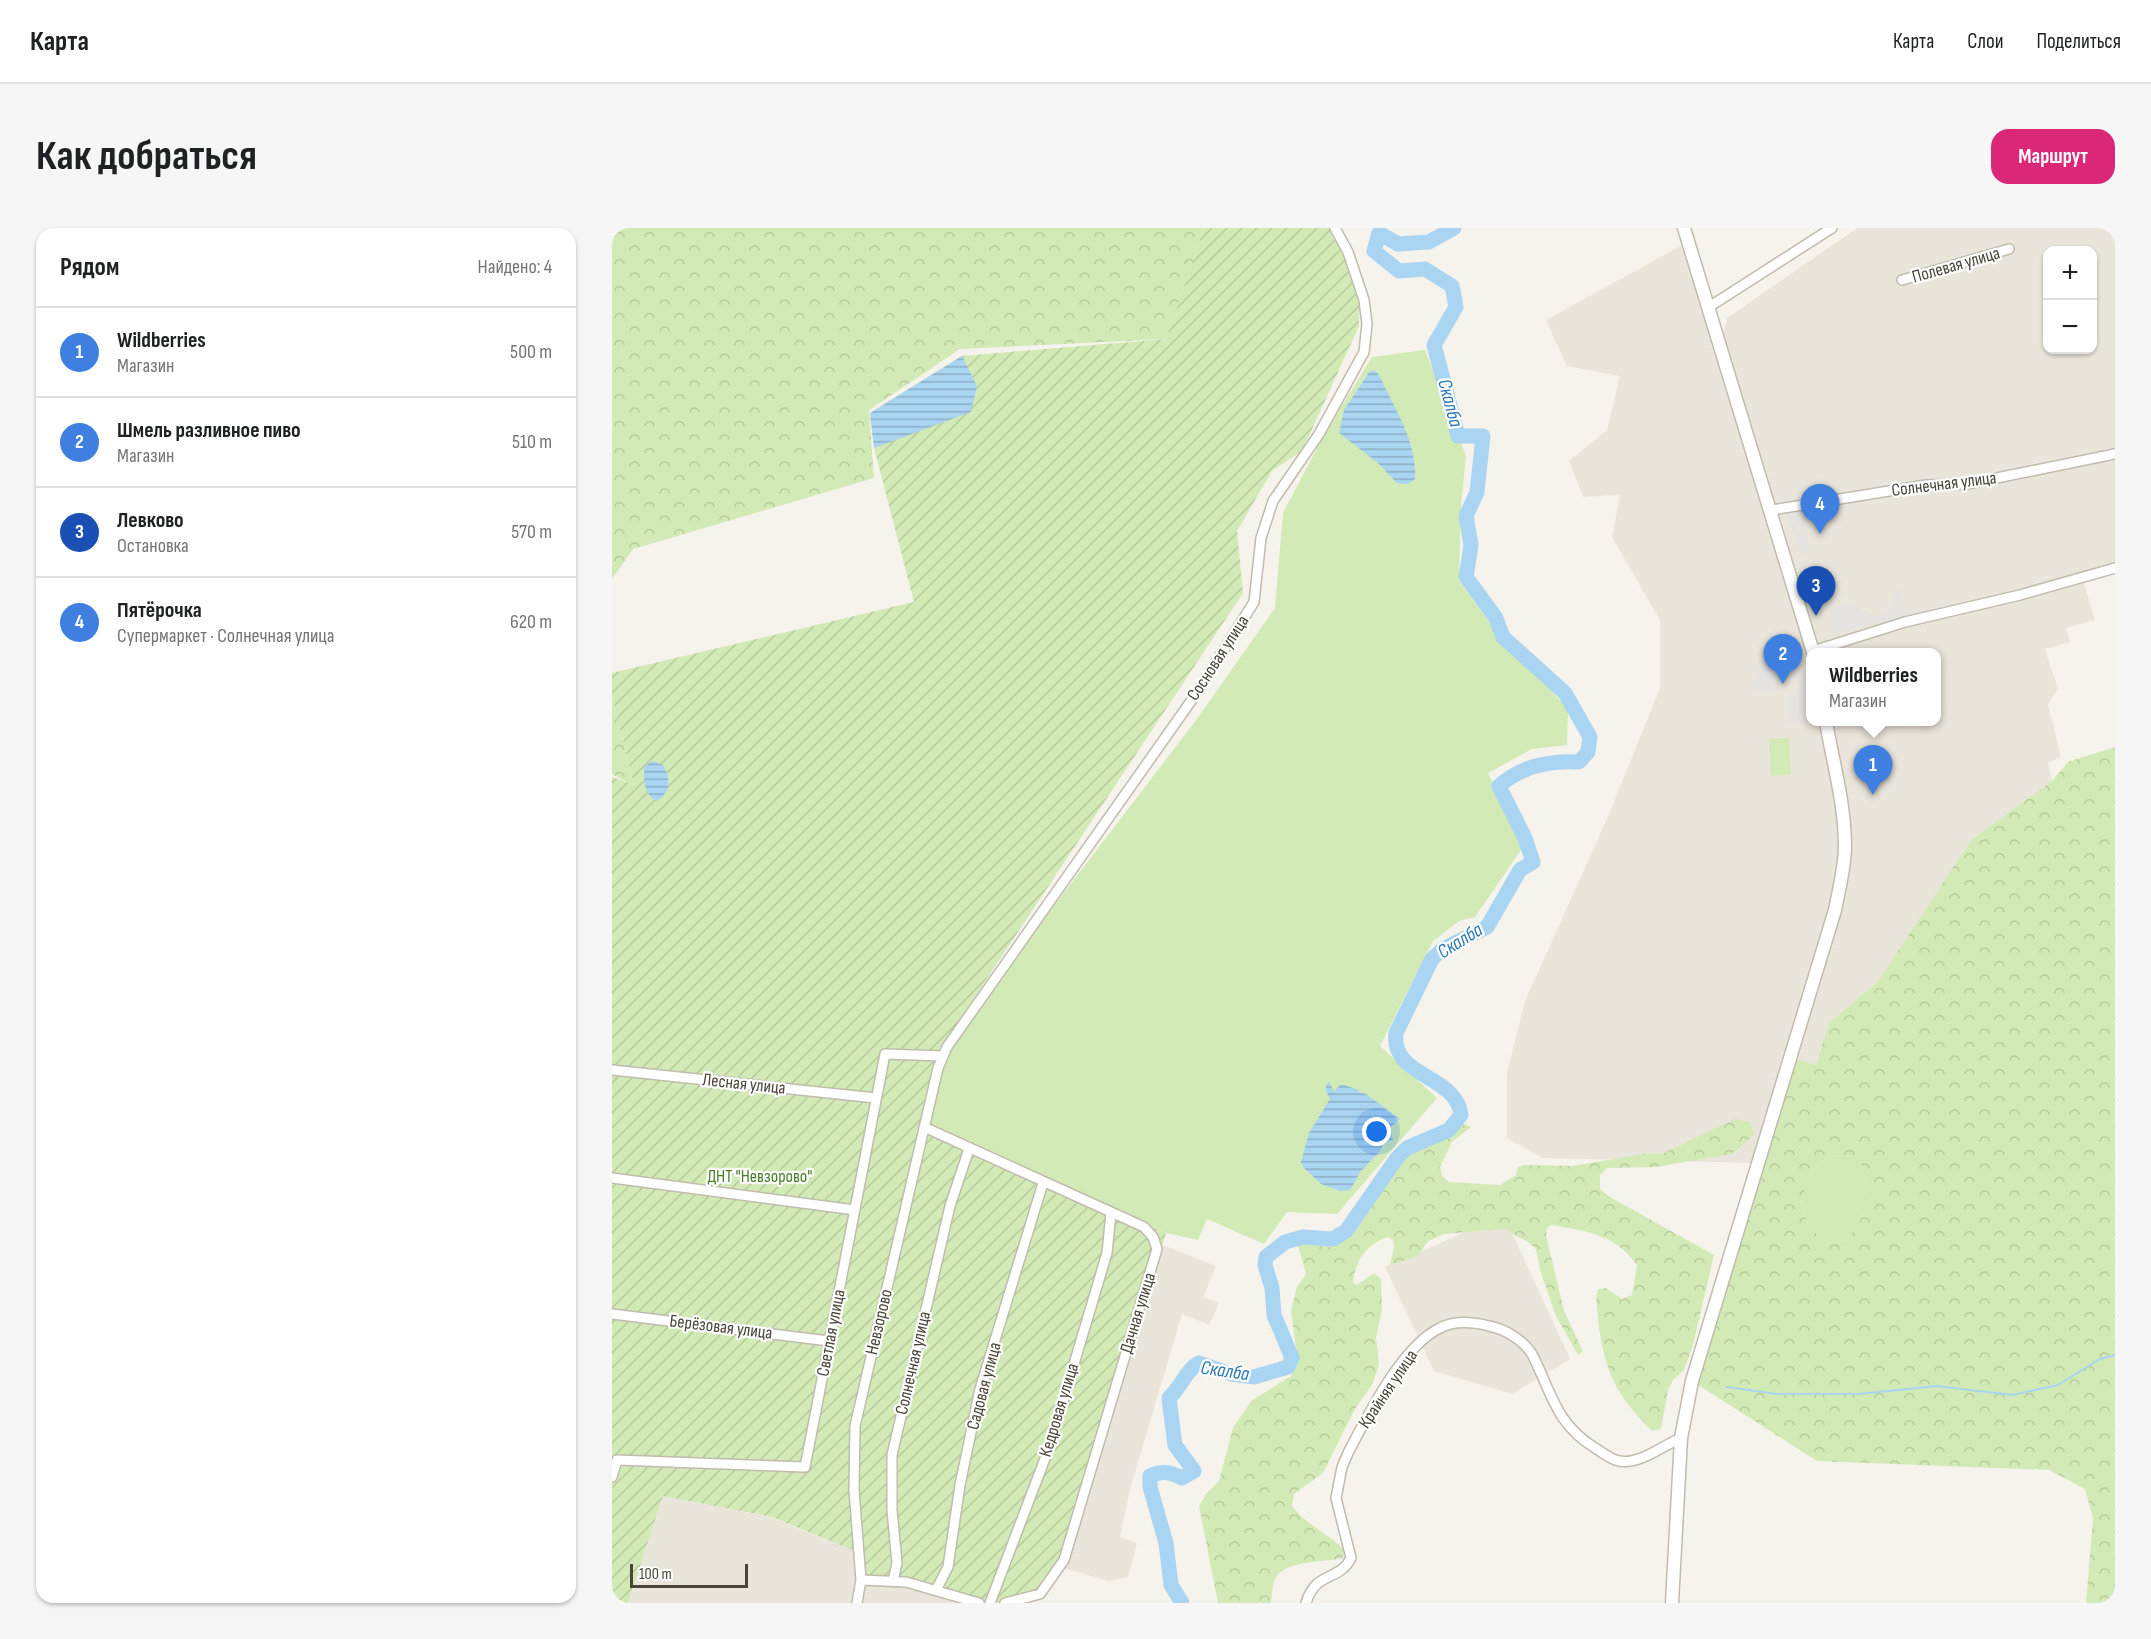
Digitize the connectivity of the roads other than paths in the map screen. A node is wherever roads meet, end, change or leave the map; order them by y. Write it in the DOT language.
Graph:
graph roads {
  1 [pos="1335,228"];
  2 [pos="1684,228"];
  3 [pos="1832,228"];
  4 [pos="2009,249"];
  5 [pos="1902,280"];
  6 [pos="1709,307"];
  7 [pos="2115,454"];
  8 [pos="1772,510"];
  9 [pos="2115,568"];
  10 [pos="1812,648"];
  11 [pos="1825,648"];
  12 [pos="1827,726"];
  13 [pos="945,1052"];
  14 [pos="612,1070"];
  15 [pos="876,1098"];
  16 [pos="924,1127"];
  17 [pos="969,1149"];
  18 [pos="612,1178"];
  19 [pos="1043,1183"];
  20 [pos="855,1210"];
  21 [pos="1111,1213"];
  22 [pos="612,1314"];
  23 [pos="829,1341"];
  24 [pos="1681,1438"];
  25 [pos="612,1477"];
  26 [pos="861,1580"];
  27 [pos="893,1581"];
  28 [pos="936,1590"];
  29 [pos="857,1603"];
  30 [pos="979,1603"];
  31 [pos="990,1603"];
  32 [pos="1005,1603"];
  33 [pos="1305,1603"];
  34 [pos="1672,1603"];
  1 -- 13 [label="street, Сосновая улица"];
  2 -- 6 [label="street"];
  3 -- 6 [label="street"];
  4 -- 5 [label="street, Полевая улица"];
  6 -- 8 [label="street"];
  7 -- 8 [label="street, Солнечная улица"];
  8 -- 10 [label="street"];
  9 -- 11 [label="street"];
  12 -- 24 [label="street"];
  13 -- 15 [label="street, Светлая улица"];
  13 -- 16 [label="street, Невзорово"];
  14 -- 15 [label="street, Лесная улица"];
  15 -- 20 [label="street, Светлая улица"];
  16 -- 17 [label="street, Дачная улица"];
  16 -- 26 [label="street, Невзорово"];
  17 -- 19 [label="street, Дачная улица"];
  17 -- 27 [label="street, Солнечная улица"];
  18 -- 20 [label="street"];
  19 -- 21 [label="street, Дачная улица"];
  19 -- 28 [label="street, Садовая улица"];
  20 -- 23 [label="street, Светлая улица"];
  21 -- 31 [label="street, Кедровая улица"];
  21 -- 32 [label="street, Дачная улица"];
  22 -- 23 [label="street, Берёзовая улица"];
  23 -- 25 [label="street, Светлая улица"];
  24 -- 33 [label="street, Крайняя улица"];
  24 -- 34 [label="street"];
  26 -- 27 [label="street"];
  26 -- 29 [label="street, Невзорово"];
  27 -- 28 [label="street"];
  28 -- 30 [label="street"];
}
